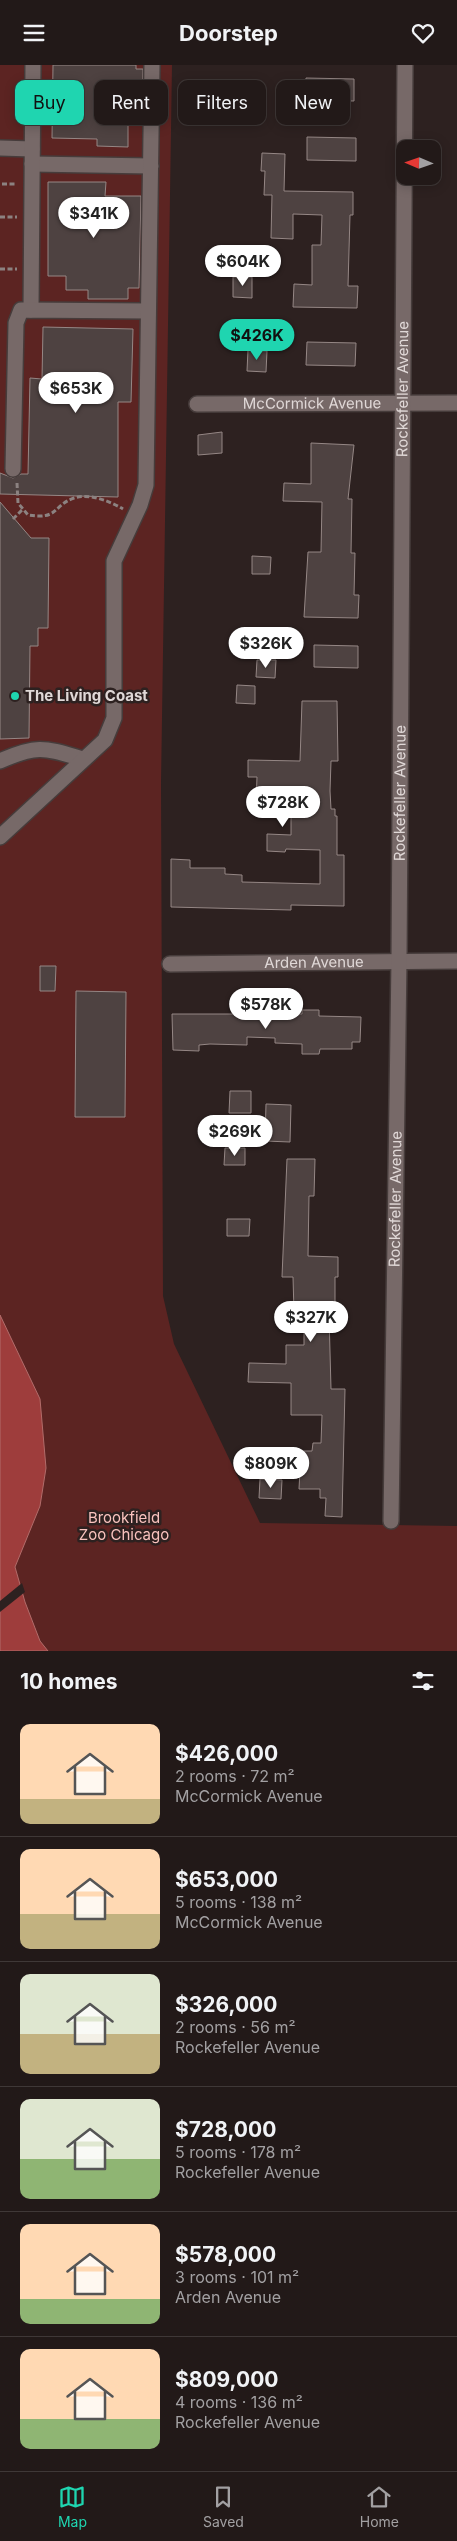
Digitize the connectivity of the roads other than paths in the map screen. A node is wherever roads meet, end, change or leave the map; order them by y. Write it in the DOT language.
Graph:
graph roads {
  1 [pos="33,65"];
  2 [pos="152,65"];
  3 [pos="405,65"];
  4 [pos="0,148"];
  5 [pos="32,149"];
  6 [pos="32,164"];
  7 [pos="150,166"];
  8 [pos="31,310"];
  9 [pos="148,311"];
  10 [pos="402,402"];
  11 [pos="457,403"];
  12 [pos="197,404"];
  13 [pos="13,469"];
  14 [pos="83,759"];
  15 [pos="0,761"];
  16 [pos="0,837"];
  17 [pos="399,960"];
  18 [pos="457,961"];
  19 [pos="170,963"];
  20 [pos="391,1521"];
  1 -- 5 [label="street"];
  2 -- 7 [label="street"];
  3 -- 10 [label="street, Rockefeller Avenue"];
  4 -- 5 [label="street"];
  5 -- 6 [label="street"];
  6 -- 7 [label="street"];
  6 -- 8 [label="street"];
  7 -- 9 [label="street"];
  8 -- 9 [label="street"];
  8 -- 13 [label="street"];
  9 -- 14 [label="street"];
  10 -- 11 [label="street, McCormick Avenue"];
  10 -- 12 [label="street, McCormick Avenue"];
  10 -- 17 [label="street, Rockefeller Avenue"];
  14 -- 15 [label="street"];
  14 -- 16 [label="street"];
  17 -- 18 [label="street, Arden Avenue"];
  17 -- 19 [label="street, Arden Avenue"];
  17 -- 20 [label="street, Rockefeller Avenue"];
}
